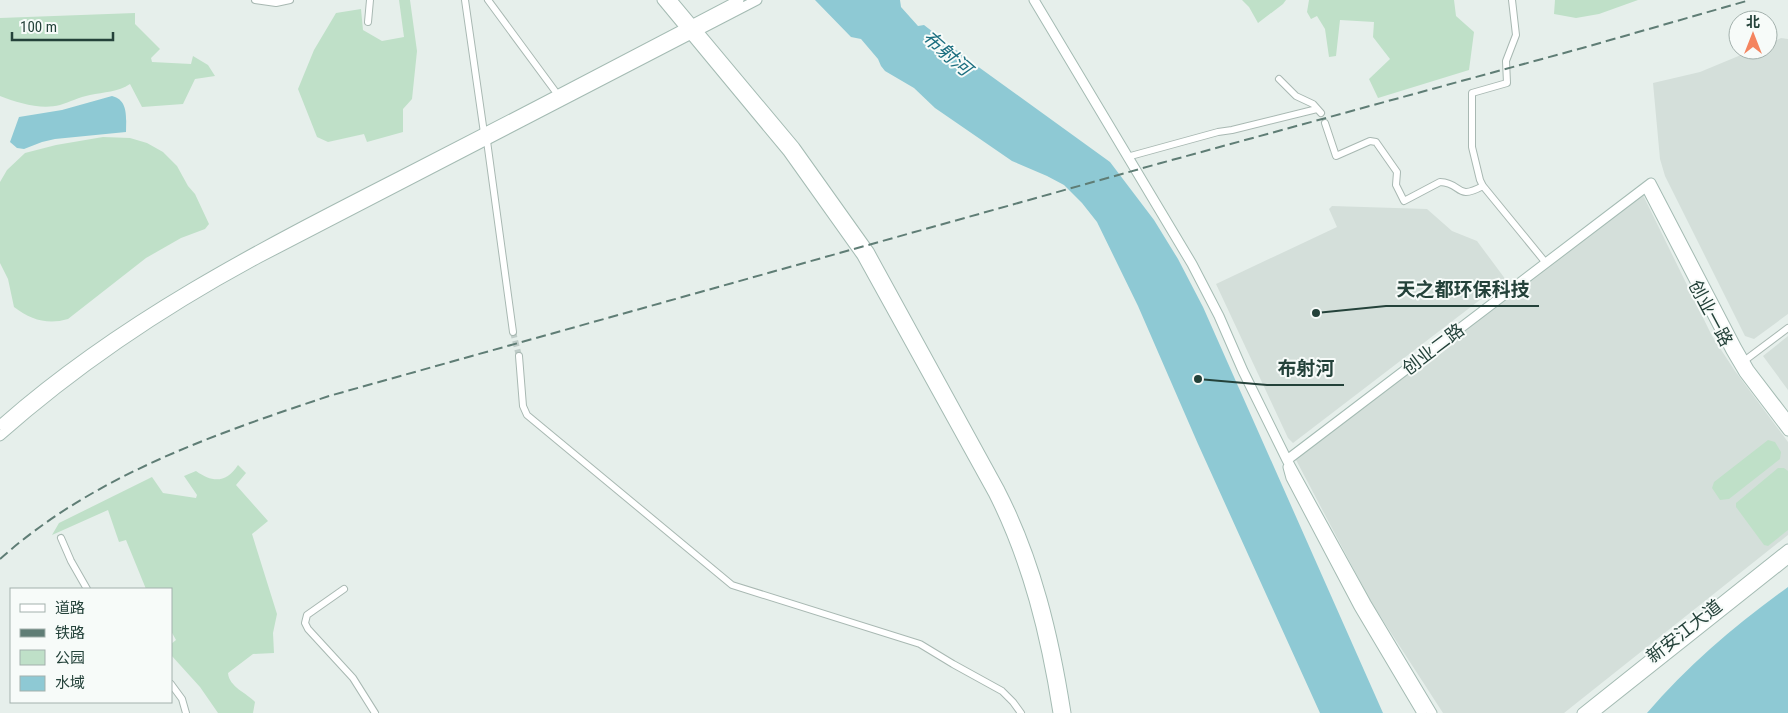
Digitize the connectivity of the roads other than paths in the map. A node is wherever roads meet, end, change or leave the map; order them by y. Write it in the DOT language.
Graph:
graph roads {
  1 [pos="254,0"];
  2 [pos="290,0"];
  3 [pos="370,0"];
  4 [pos="465,0"];
  5 [pos="488,0"];
  6 [pos="662,0"];
  7 [pos="672,0"];
  8 [pos="740,0"];
  9 [pos="757,0"];
  10 [pos="1034,0"];
  11 [pos="1512,0"];
  12 [pos="368,22"];
  13 [pos="692,29"];
  14 [pos="1279,79"];
  15 [pos="558,95"];
  16 [pos="1325,123"];
  17 [pos="486,137"];
  18 [pos="1127,157"];
  19 [pos="1649,185"];
  20 [pos="1483,186"];
  21 [pos="1546,263"];
  22 [pos="1788,328"];
  23 [pos="513,332"];
  24 [pos="518,356"];
  25 [pos="1744,361"];
  26 [pos="1788,420"];
  27 [pos="0,425"];
  28 [pos="1788,431"];
  29 [pos="0,436"];
  30 [pos="1287,460"];
  31 [pos="61,538"];
  32 [pos="1788,549"];
  33 [pos="1788,559"];
  34 [pos="86,588"];
  35 [pos="344,589"];
  36 [pos="172,685"];
  37 [pos="186,713"];
  38 [pos="375,713"];
  39 [pos="1021,713"];
  40 [pos="1058,713"];
  41 [pos="1066,713"];
  42 [pos="1422,713"];
  43 [pos="1432,713"];
  44 [pos="1582,713"];
  45 [pos="1594,713"];
  1 -- 2 [label="street"];
  3 -- 12 [label="street"];
  4 -- 17 [label="street"];
  5 -- 15 [label="street"];
  6 -- 13 [label="main road"];
  7 -- 13 [label="main road"];
  8 -- 13 [label="main road"];
  9 -- 13 [label="main road"];
  10 -- 18 [label="main road"];
  11 -- 20 [label="street"];
  13 -- 15 [label="main road"];
  13 -- 17 [label="main road"];
  13 -- 40 [label="main road"];
  13 -- 41 [label="main road"];
  14 -- 18 [label="street"];
  15 -- 17 [label="main road"];
  16 -- 20 [label="street"];
  17 -- 23 [label="street"];
  17 -- 27 [label="main road"];
  17 -- 29 [label="main road"];
  18 -- 30 [label="main road"];
  19 -- 21 [label="main road, 创业二路"];
  19 -- 25 [label="main road, 创业一路"];
  19 -- 28 [label="main road, 创业一路"];
  20 -- 21 [label="street"];
  21 -- 30 [label="main road, 创业二路"];
  22 -- 25 [label="street"];
  24 -- 39 [label="street"];
  25 -- 26 [label="main road, 创业一路"];
  30 -- 42 [label="main road"];
  30 -- 43 [label="main road"];
  31 -- 34 [label="street"];
  32 -- 44 [label="main road, 新安江大道"];
  33 -- 45 [label="main road, 新安江大道"];
  35 -- 38 [label="street"];
  36 -- 37 [label="street"];
}
